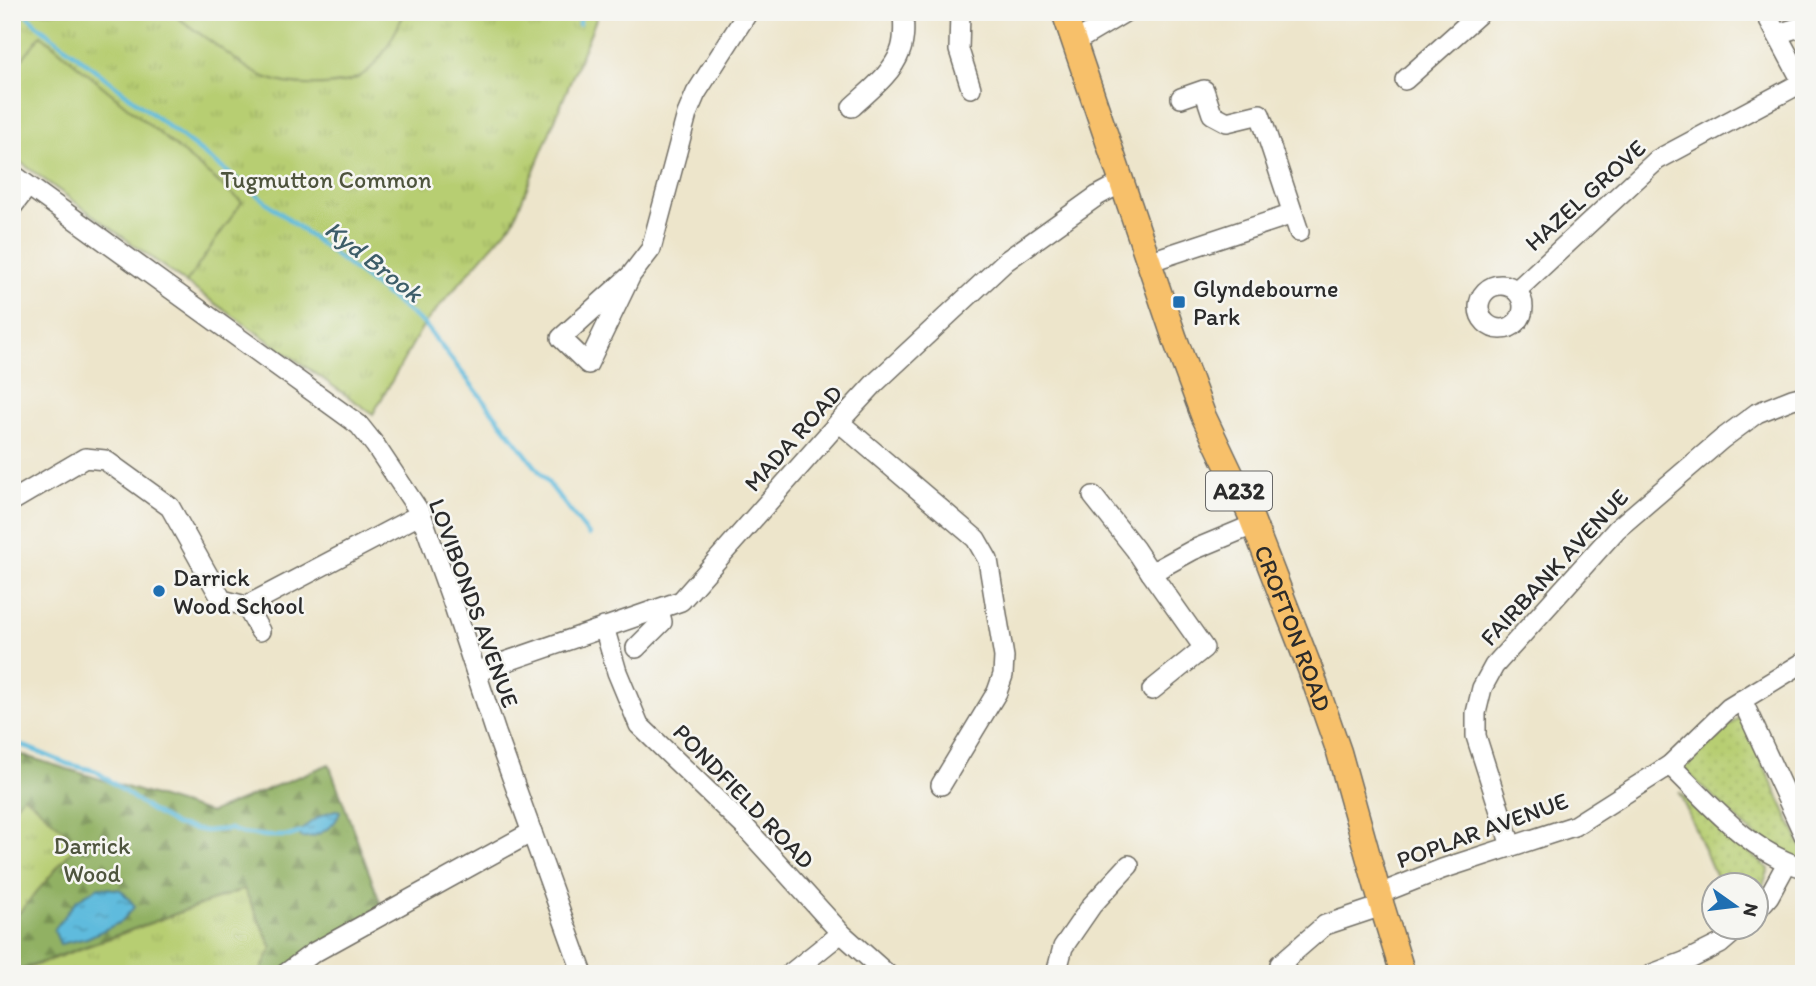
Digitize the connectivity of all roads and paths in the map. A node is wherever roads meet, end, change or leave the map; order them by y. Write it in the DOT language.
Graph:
graph roads {
  1 [pos="748,12"];
  2 [pos="903,12"];
  3 [pos="960,12"];
  4 [pos="1064,12"];
  5 [pos="1125,12"];
  6 [pos="1481,12"];
  7 [pos="1765,12"];
  8 [pos="1804,26"];
  9 [pos="1777,34"];
  10 [pos="1073,43"];
  11 [pos="1405,80"];
  12 [pos="1803,83"];
  13 [pos="971,88"];
  14 [pos="1181,98"];
  15 [pos="852,107"];
  16 [pos="20,180"];
  17 [pos="1121,183"];
  18 [pos="12,207"];
  19 [pos="1148,262"];
  20 [pos="631,275"];
  21 [pos="1516,291"];
  22 [pos="1804,396"];
  23 [pos="839,422"];
  24 [pos="1093,496"];
  25 [pos="12,500"];
  26 [pos="421,514"];
  27 [pos="1253,525"];
  28 [pos="1151,573"];
  29 [pos="246,606"];
  30 [pos="659,609"];
  31 [pos="604,627"];
  32 [pos="260,631"];
  33 [pos="636,648"];
  34 [pos="1804,662"];
  35 [pos="476,672"];
  36 [pos="1152,690"];
  37 [pos="1742,700"];
  38 [pos="1670,765"];
  39 [pos="941,785"];
  40 [pos="532,832"];
  41 [pos="1804,835"];
  42 [pos="1511,846"];
  43 [pos="1129,865"];
  44 [pos="1795,865"];
  45 [pos="1770,894"];
  46 [pos="1381,900"];
  47 [pos="841,933"];
  48 [pos="1725,940"];
  49 [pos="285,974"];
  50 [pos="583,974"];
  51 [pos="790,974"];
  52 [pos="887,974"];
  53 [pos="1056,974"];
  54 [pos="1289,974"];
  55 [pos="1403,974"];
  56 [pos="1652,974"];
  1 -- 20 [label="street"];
  2 -- 15 [label="street"];
  3 -- 13 [label="street"];
  4 -- 10 [label="main road, CROFTON ROAD / A232"];
  5 -- 10 [label="street"];
  6 -- 11 [label="street"];
  7 -- 9 [label="street"];
  8 -- 9 [label="street"];
  9 -- 12 [label="street"];
  10 -- 17 [label="main road, CROFTON ROAD / A232"];
  12 -- 21 [label="street, HAZEL GROVE"];
  14 -- 19 [label="street"];
  16 -- 18 [label="street"];
  16 -- 26 [label="street, LOVIBONDS AVENUE"];
  17 -- 19 [label="main road, CROFTON ROAD / A232"];
  17 -- 23 [label="street, MADA ROAD"];
  19 -- 27 [label="main road, CROFTON ROAD / A232"];
  20 -- 20 [label="street"];
  22 -- 42 [label="street, FAIRBANK AVENUE"];
  23 -- 30 [label="street, MADA ROAD"];
  23 -- 39 [label="street"];
  24 -- 28 [label="street"];
  25 -- 29 [label="street"];
  26 -- 29 [label="street"];
  26 -- 35 [label="street, LOVIBONDS AVENUE"];
  27 -- 28 [label="street"];
  27 -- 46 [label="main road, CROFTON ROAD / A232"];
  28 -- 36 [label="street"];
  29 -- 32 [label="street"];
  30 -- 31 [label="street, MADA ROAD"];
  30 -- 33 [label="street"];
  31 -- 35 [label="street, MADA ROAD"];
  31 -- 47 [label="street, PONDFIELD ROAD"];
  34 -- 37 [label="street, POPLAR AVENUE"];
  35 -- 40 [label="street, LOVIBONDS AVENUE"];
  37 -- 38 [label="street, POPLAR AVENUE"];
  37 -- 41 [label="street"];
  38 -- 42 [label="street, POPLAR AVENUE"];
  38 -- 44 [label="street"];
  40 -- 49 [label="street"];
  40 -- 50 [label="street, LOVIBONDS AVENUE"];
  42 -- 46 [label="street, POPLAR AVENUE"];
  43 -- 53 [label="street"];
  44 -- 45 [label="street"];
  46 -- 54 [label="street, POPLAR AVENUE"];
  46 -- 55 [label="main road, CROFTON ROAD / A232"];
  47 -- 51 [label="street"];
  47 -- 52 [label="street, PONDFIELD ROAD"];
  48 -- 56 [label="street"];
}
